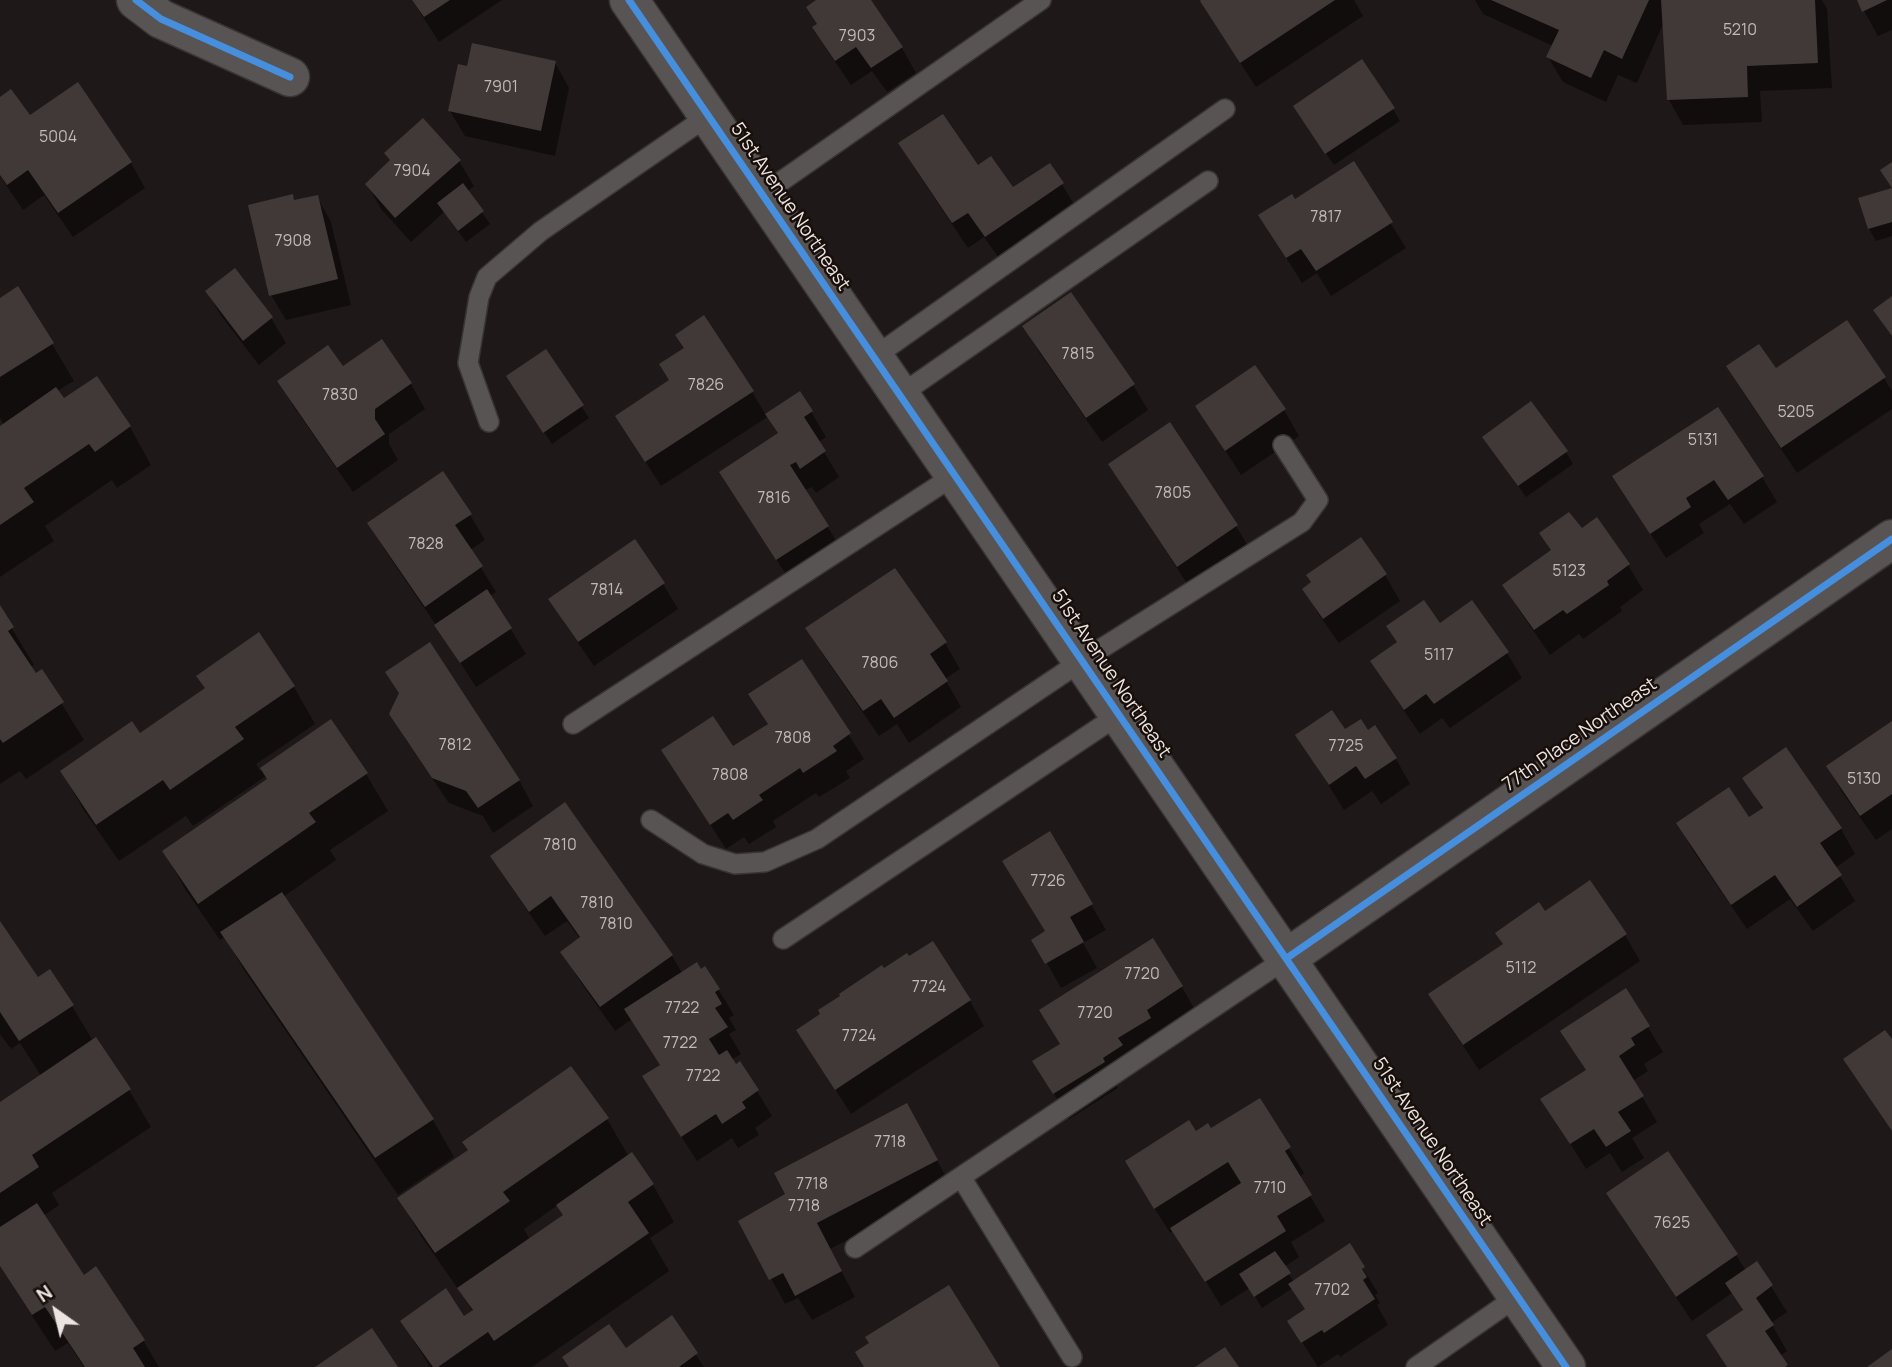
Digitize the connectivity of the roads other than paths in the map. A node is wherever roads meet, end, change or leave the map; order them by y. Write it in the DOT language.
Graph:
graph roads {
  1 [pos="136,0"];
  2 [pos="629,0"];
  3 [pos="1041,0"];
  4 [pos="290,77"];
  5 [pos="1225,109"];
  6 [pos="708,116"];
  7 [pos="1208,181"];
  8 [pos="763,194"];
  9 [pos="874,357"];
  10 [pos="900,394"];
  11 [pos="489,422"];
  12 [pos="1283,445"];
  13 [pos="956,475"];
  14 [pos="1892,539"];
  15 [pos="1083,660"];
  16 [pos="1120,714"];
  17 [pos="573,724"];
  18 [pos="651,820"];
  19 [pos="783,939"];
  20 [pos="1287,958"];
  21 [pos="961,1177"];
  22 [pos="855,1248"];
  23 [pos="1518,1296"];
  24 [pos="1072,1357"];
  25 [pos="1416,1367"];
  26 [pos="1566,1367"];
  1 -- 4 [label="street"];
  2 -- 6 [label="street, 51st Avenue Northeast"];
  3 -- 8 [label="lane"];
  5 -- 9 [label="lane"];
  6 -- 8 [label="street, 51st Avenue Northeast"];
  6 -- 11 [label="lane"];
  7 -- 10 [label="lane"];
  8 -- 9 [label="street, 51st Avenue Northeast"];
  9 -- 10 [label="street, 51st Avenue Northeast"];
  10 -- 13 [label="street, 51st Avenue Northeast"];
  12 -- 15 [label="lane"];
  13 -- 15 [label="street, 51st Avenue Northeast"];
  13 -- 17 [label="lane"];
  14 -- 20 [label="street, 77th Place Northeast"];
  15 -- 16 [label="street, 51st Avenue Northeast"];
  15 -- 18 [label="lane"];
  16 -- 19 [label="lane"];
  16 -- 20 [label="street, 51st Avenue Northeast"];
  20 -- 21 [label="lane"];
  20 -- 23 [label="street, 51st Avenue Northeast"];
  21 -- 22 [label="lane"];
  21 -- 24 [label="lane"];
  23 -- 25 [label="lane"];
  23 -- 26 [label="street, 51st Avenue Northeast"];
}
